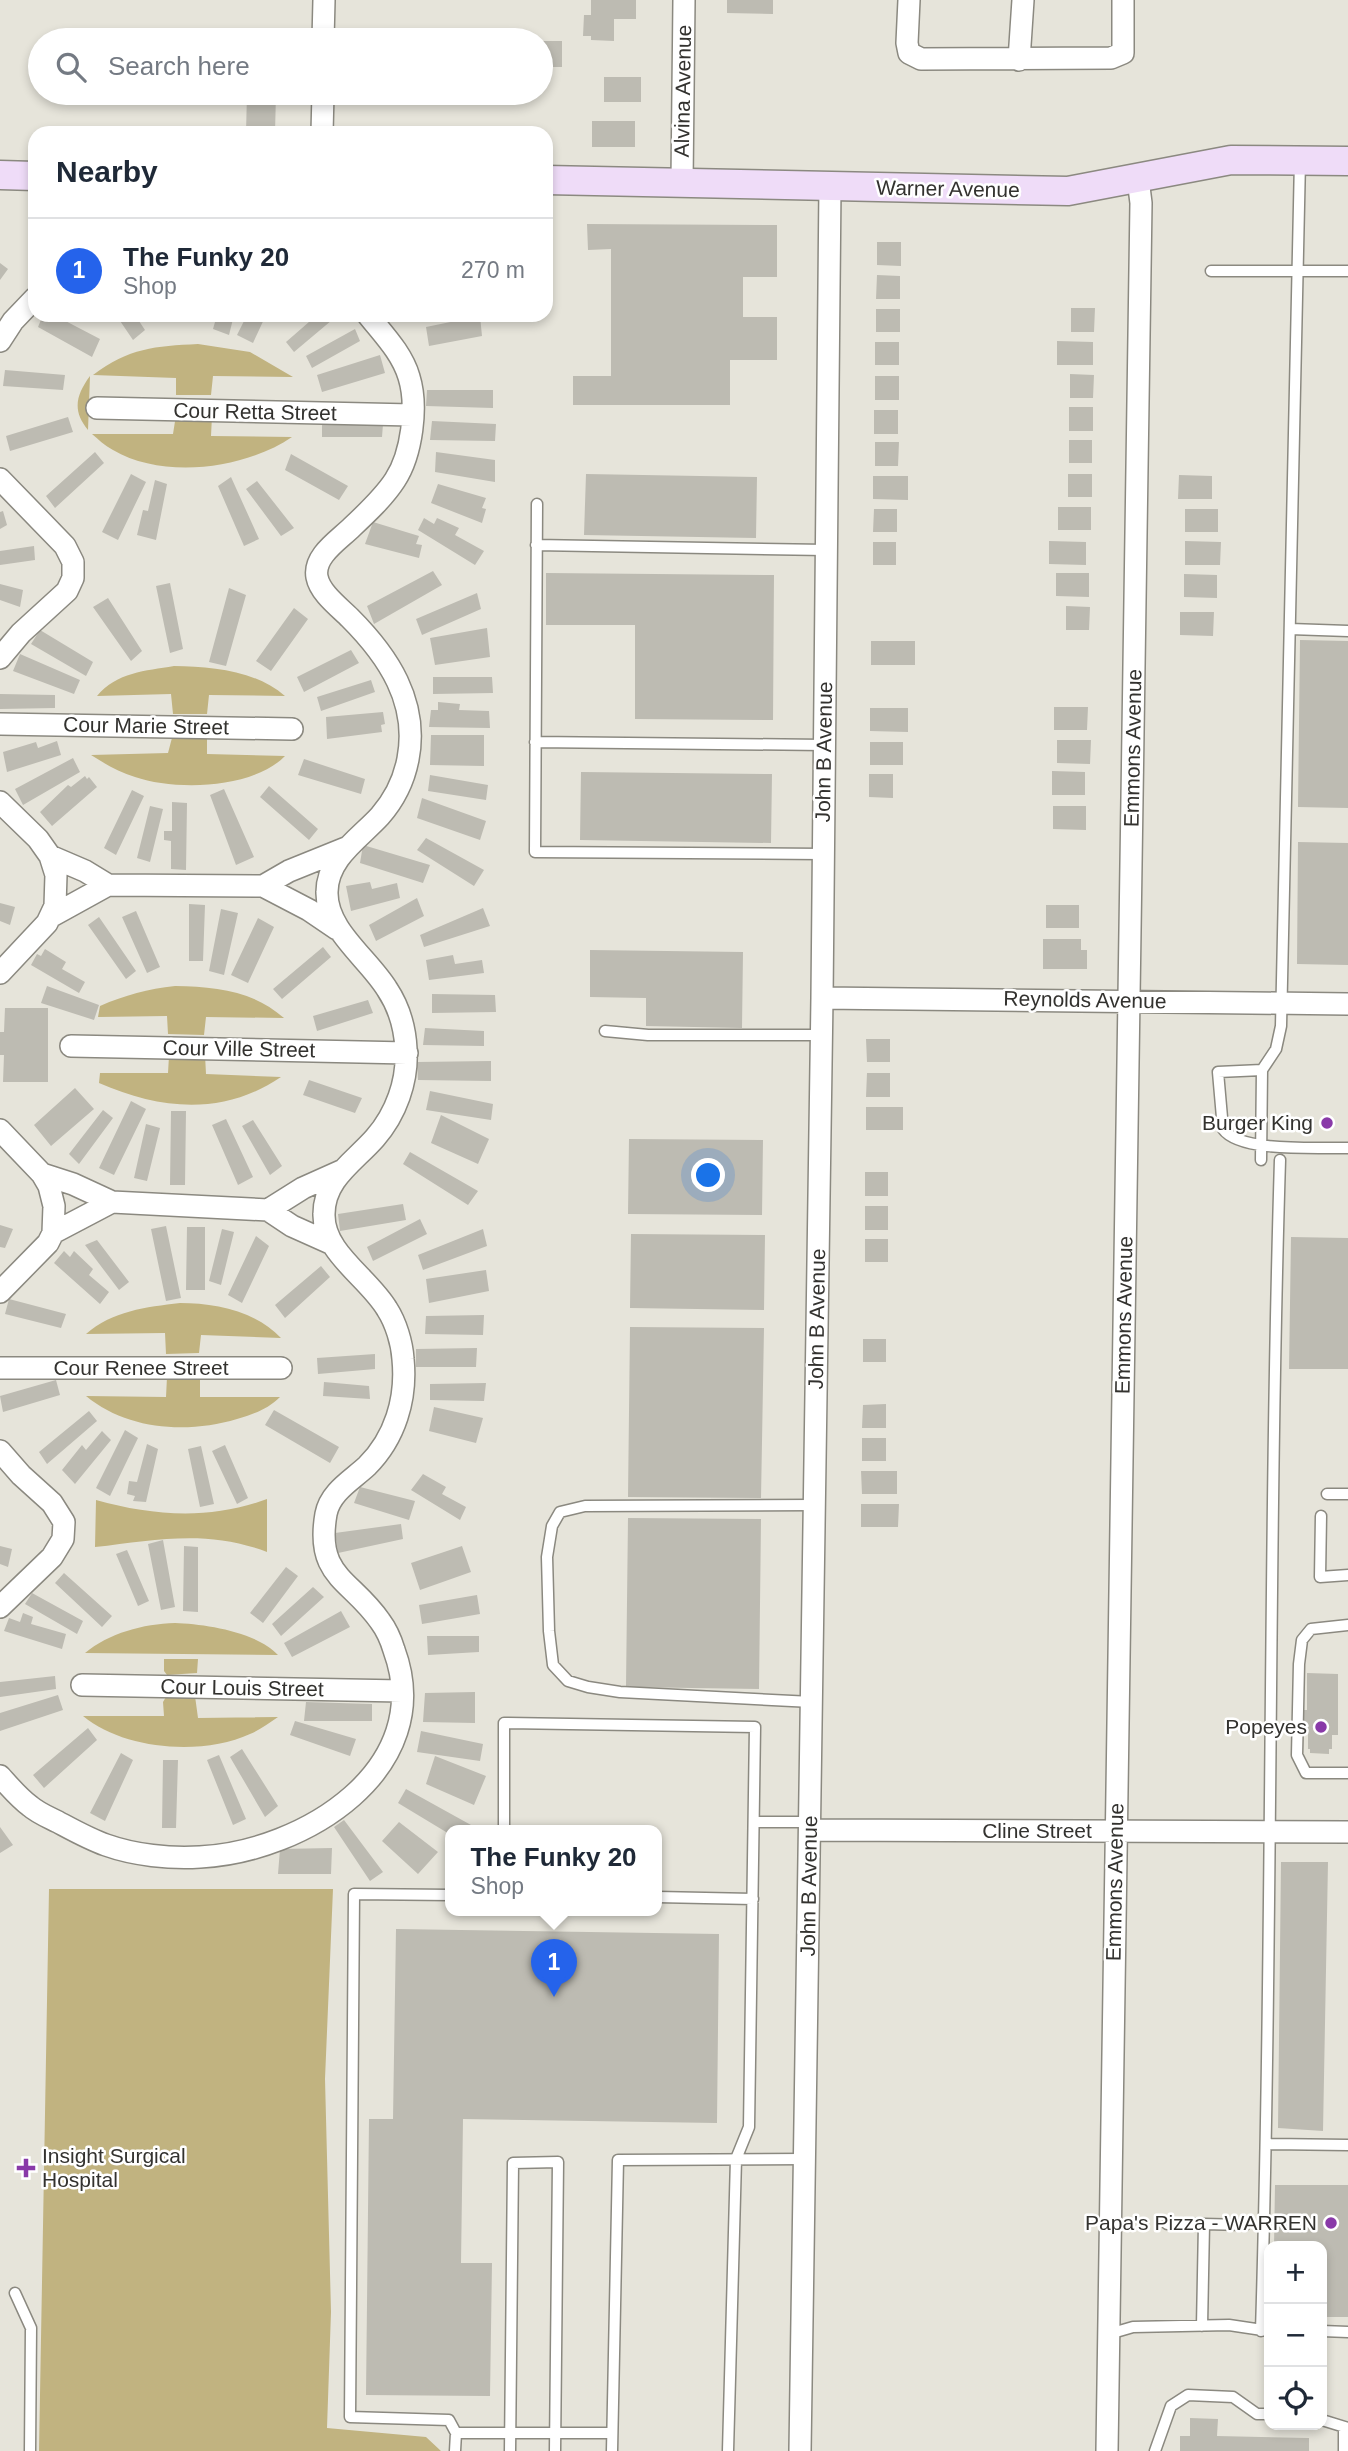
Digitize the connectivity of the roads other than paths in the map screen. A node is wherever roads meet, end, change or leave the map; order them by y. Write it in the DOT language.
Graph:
graph roads {
  1 [pos="324,0"];
  2 [pos="684,0"];
  3 [pos="909,0"];
  4 [pos="1023,0"];
  5 [pos="1123,0"];
  6 [pos="323,28"];
  7 [pos="1019,60"];
  8 [pos="323,105"];
  9 [pos="322,126"];
  10 [pos="1300,159"];
  11 [pos="1348,161"];
  12 [pos="0,175"];
  13 [pos="28,176"];
  14 [pos="1138,179"];
  15 [pos="553,180"];
  16 [pos="682,182"];
  17 [pos="830,186"];
  18 [pos="1211,271"];
  19 [pos="1298,271"];
  20 [pos="1348,271"];
  21 [pos="28,305"];
  22 [pos="374,322"];
  23 [pos="0,341"];
  24 [pos="97,408"];
  25 [pos="412,415"];
  26 [pos="0,479"];
  27 [pos="537,505"];
  28 [pos="536,545"];
  29 [pos="826,550"];
  30 [pos="1290,629"];
  31 [pos="1348,631"];
  32 [pos="0,658"];
  33 [pos="0,724"];
  34 [pos="292,729"];
  35 [pos="535,742"];
  36 [pos="824,745"];
  37 [pos="0,802"];
  38 [pos="348,847"];
  39 [pos="823,854"];
  40 [pos="50,856"];
  41 [pos="108,885"];
  42 [pos="263,886"];
  43 [pos="50,917"];
  44 [pos="338,929"];
  45 [pos="0,973"];
  46 [pos="822,998"];
  47 [pos="1129,1000"];
  48 [pos="1282,1003"];
  49 [pos="1348,1004"];
  50 [pos="604,1031"];
  51 [pos="822,1035"];
  52 [pos="71,1045"];
  53 [pos="407,1053"];
  54 [pos="1262,1070"];
  55 [pos="0,1130"];
  56 [pos="1261,1145"];
  57 [pos="1348,1148"];
  58 [pos="1261,1160"];
  59 [pos="1280,1160"];
  60 [pos="343,1171"];
  61 [pos="42,1174"];
  62 [pos="112,1202"];
  63 [pos="268,1210"];
  64 [pos="53,1233"];
  65 [pos="330,1243"];
  66 [pos="0,1292"];
  67 [pos="0,1368"];
  68 [pos="281,1368"];
  69 [pos="0,1451"];
  70 [pos="1327,1494"];
  71 [pos="1348,1494"];
  72 [pos="814,1505"];
  73 [pos="1321,1516"];
  74 [pos="1348,1575"];
  75 [pos="0,1607"];
  76 [pos="1348,1625"];
  77 [pos="82,1685"];
  78 [pos="402,1692"];
  79 [pos="812,1702"];
  80 [pos="1348,1773"];
  81 [pos="0,1776"];
  82 [pos="754,1822"];
  83 [pos="504,1825"];
  84 [pos="810,1826"];
  85 [pos="1116,1832"];
  86 [pos="1271,1832"];
  87 [pos="1348,1832"];
  88 [pos="445,1895"];
  89 [pos="662,1898"];
  90 [pos="753,1899"];
  91 [pos="1266,2144"];
  92 [pos="1348,2145"];
  93 [pos="736,2159"];
  94 [pos="805,2159"];
  95 [pos="1167,2224"];
  96 [pos="1204,2224"];
  97 [pos="1245,2225"];
  98 [pos="15,2293"];
  99 [pos="1265,2304"];
  100 [pos="1202,2326"];
  101 [pos="1264,2331"];
  102 [pos="1327,2332"];
  103 [pos="1348,2332"];
  104 [pos="1108,2334"];
  105 [pos="1264,2414"];
  106 [pos="1327,2422"];
  107 [pos="1346,2428"];
  108 [pos="510,2432"];
  109 [pos="555,2432"];
  110 [pos="456,2433"];
  111 [pos="612,2433"];
  112 [pos="30,2451"];
  113 [pos="456,2451"];
  114 [pos="510,2451"];
  115 [pos="555,2451"];
  116 [pos="612,2451"];
  117 [pos="728,2451"];
  118 [pos="800,2451"];
  119 [pos="1107,2451"];
  120 [pos="1155,2451"];
  121 [pos="1344,2451"];
  1 -- 6 [label="street"];
  2 -- 16 [label="street, Alvina Avenue"];
  3 -- 7 [label="street"];
  4 -- 7 [label="street"];
  5 -- 7 [label="street"];
  8 -- 9 [label="street"];
  10 -- 11 [label="street, Warner Avenue"];
  10 -- 14 [label="street, Warner Avenue"];
  10 -- 19 [label="lane"];
  12 -- 13 [label="street"];
  14 -- 17 [label="street, Warner Avenue"];
  14 -- 47 [label="street, Emmons Avenue"];
  15 -- 16 [label="street, Warner Avenue"];
  16 -- 17 [label="street, Warner Avenue"];
  17 -- 29 [label="street, John B Avenue"];
  18 -- 19 [label="lane"];
  19 -- 20 [label="lane"];
  19 -- 30 [label="lane"];
  21 -- 23 [label="street"];
  22 -- 25 [label="street"];
  24 -- 25 [label="street, Cour Retta Street"];
  25 -- 38 [label="street"];
  26 -- 32 [label="street"];
  27 -- 28 [label="lane"];
  28 -- 29 [label="lane"];
  28 -- 35 [label="lane"];
  29 -- 36 [label="street, John B Avenue"];
  30 -- 31 [label="lane"];
  30 -- 48 [label="lane"];
  33 -- 34 [label="street, Cour Marie Street"];
  35 -- 36 [label="lane"];
  35 -- 39 [label="lane"];
  36 -- 39 [label="street, John B Avenue"];
  37 -- 40 [label="street"];
  38 -- 42 [label="street"];
  38 -- 44 [label="street"];
  39 -- 46 [label="street, John B Avenue"];
  40 -- 41 [label="street"];
  40 -- 43 [label="street"];
  41 -- 42 [label="street"];
  41 -- 43 [label="street"];
  42 -- 44 [label="street"];
  43 -- 45 [label="street"];
  44 -- 53 [label="street"];
  46 -- 47 [label="street, Reynolds Avenue"];
  46 -- 51 [label="street, John B Avenue"];
  47 -- 48 [label="street, Reynolds Avenue"];
  47 -- 85 [label="street, Emmons Avenue"];
  48 -- 49 [label="street, Reynolds Avenue"];
  48 -- 54 [label="lane"];
  50 -- 51 [label="lane"];
  51 -- 72 [label="street, John B Avenue"];
  52 -- 53 [label="street, Cour Ville Street"];
  53 -- 60 [label="street"];
  54 -- 56 [label="lane"];
  54 -- 56 [label="lane"];
  55 -- 61 [label="street"];
  56 -- 57 [label="lane"];
  56 -- 58 [label="lane"];
  59 -- 86 [label="lane"];
  60 -- 63 [label="street"];
  60 -- 65 [label="street"];
  61 -- 62 [label="street"];
  61 -- 64 [label="street"];
  62 -- 63 [label="street"];
  62 -- 64 [label="street"];
  63 -- 65 [label="street"];
  64 -- 66 [label="street"];
  65 -- 78 [label="street"];
  67 -- 68 [label="street, Cour Renee Street"];
  69 -- 75 [label="street"];
  70 -- 71 [label="lane"];
  72 -- 79 [label="street, John B Avenue"];
  72 -- 79 [label="lane"];
  73 -- 74 [label="lane"];
  76 -- 80 [label="lane"];
  77 -- 78 [label="street, Cour Louis Street"];
  78 -- 81 [label="street"];
  79 -- 84 [label="street, John B Avenue"];
  82 -- 83 [label="lane"];
  82 -- 84 [label="lane"];
  82 -- 90 [label="lane"];
  84 -- 85 [label="street, Cline Street"];
  84 -- 94 [label="street, John B Avenue"];
  85 -- 86 [label="street, Cline Street"];
  85 -- 104 [label="street, Emmons Avenue"];
  86 -- 87 [label="street, Cline Street"];
  86 -- 91 [label="lane"];
  88 -- 110 [label="lane"];
  89 -- 90 [label="lane"];
  90 -- 93 [label="lane"];
  91 -- 92 [label="lane"];
  91 -- 99 [label="lane"];
  93 -- 94 [label="lane"];
  93 -- 111 [label="lane"];
  93 -- 117 [label="lane"];
  94 -- 118 [label="street, John B Avenue"];
  95 -- 96 [label="lane"];
  96 -- 97 [label="lane"];
  96 -- 100 [label="lane"];
  98 -- 112 [label="lane"];
  100 -- 101 [label="lane"];
  100 -- 104 [label="lane"];
  102 -- 103 [label="lane"];
  104 -- 119 [label="street, Emmons Avenue"];
  105 -- 120 [label="lane"];
  106 -- 107 [label="lane"];
  107 -- 121 [label="lane"];
  108 -- 109 [label="lane"];
  108 -- 109 [label="lane"];
  108 -- 110 [label="lane"];
  108 -- 114 [label="lane"];
  109 -- 111 [label="lane"];
  109 -- 115 [label="lane"];
  110 -- 113 [label="lane"];
  111 -- 116 [label="lane"];
}
